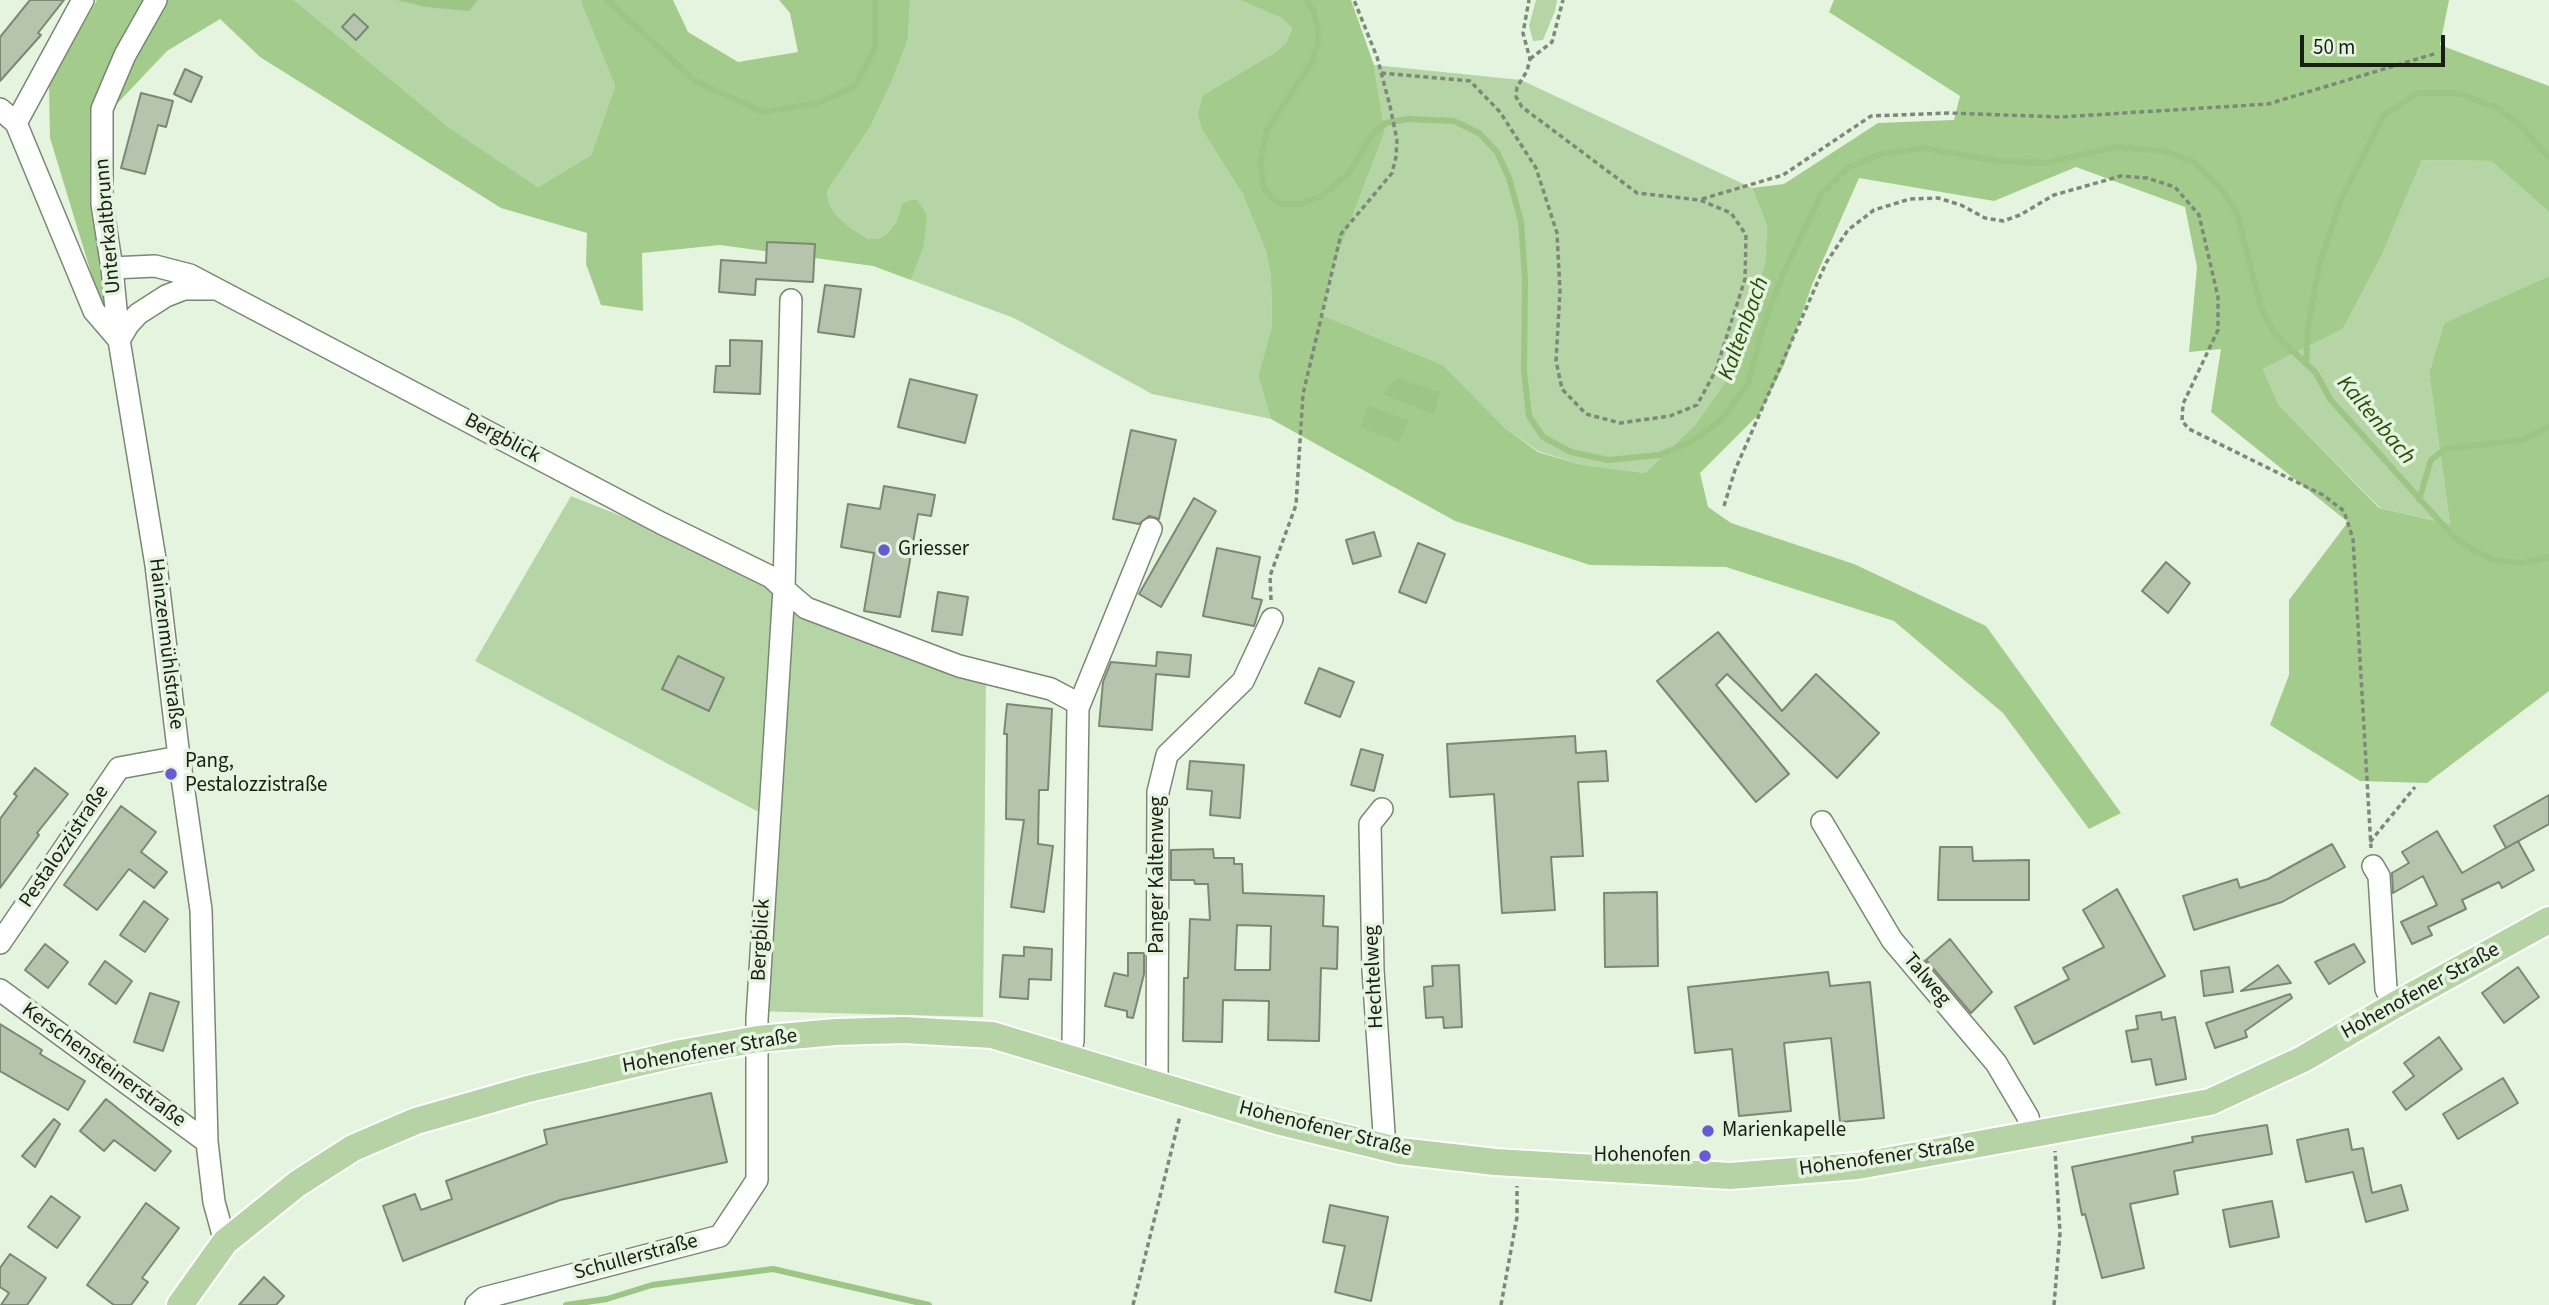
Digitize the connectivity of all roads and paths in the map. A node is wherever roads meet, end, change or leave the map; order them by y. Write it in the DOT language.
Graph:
graph roads {
  1 [pos="83,0"];
  2 [pos="156,0"];
  3 [pos="1354,0"];
  4 [pos="1529,0"];
  5 [pos="1563,0"];
  6 [pos="2437,53"];
  7 [pos="1530,59"];
  8 [pos="1381,73"];
  9 [pos="8,116"];
  10 [pos="1700,200"];
  11 [pos="112,268"];
  12 [pos="219,290"];
  13 [pos="791,300"];
  14 [pos="118,340"];
  15 [pos="1724,506"];
  16 [pos="1151,529"];
  17 [pos="783,589"];
  18 [pos="1272,619"];
  19 [pos="1079,704"];
  20 [pos="179,757"];
  21 [pos="2415,787"];
  22 [pos="1382,809"];
  23 [pos="1822,822"];
  24 [pos="2370,842"];
  25 [pos="2373,866"];
  26 [pos="2549,920"];
  27 [pos="0,943"];
  28 [pos="0,990"];
  29 [pos="2395,1005"];
  30 [pos="758,1039"];
  31 [pos="1069,1058"];
  32 [pos="1157,1086"];
  33 [pos="1186,1094"];
  34 [pos="2043,1133"];
  35 [pos="207,1142"];
  36 [pos="1385,1148"];
  37 [pos="1518,1164"];
  38 [pos="225,1242"];
  39 [pos="180,1305"];
  40 [pos="475,1305"];
  41 [pos="1133,1305"];
  42 [pos="1501,1305"];
  43 [pos="2054,1305"];
  1 -- 9 [label="street"];
  2 -- 11 [label="street, Unterkaltbrunn"];
  3 -- 8 [label="path"];
  4 -- 7 [label="path"];
  5 -- 7 [label="path"];
  6 -- 10 [label="path"];
  7 -- 10 [label="path"];
  8 -- 10 [label="path"];
  8 -- 18 [label="path"];
  9 -- 14 [label="street"];
  11 -- 12 [label="street, Bergblick"];
  11 -- 14 [label="street, Unterkaltbrunn"];
  12 -- 14 [label="street, Bergblick"];
  12 -- 17 [label="street, Bergblick"];
  13 -- 17 [label="street, Bergblick"];
  14 -- 20 [label="street, Hainzenmühlstraße"];
  15 -- 24 [label="path"];
  16 -- 19 [label="street"];
  17 -- 19 [label="street, Bergblick"];
  17 -- 30 [label="street, Bergblick"];
  18 -- 32 [label="street, Panger Kaltenweg"];
  19 -- 31 [label="street"];
  20 -- 27 [label="street, Pestalozzistraße"];
  20 -- 35 [label="street, Hainzenmühlstraße"];
  21 -- 24 [label="path"];
  22 -- 36 [label="street, Hechtelweg"];
  23 -- 34 [label="street, Talweg"];
  24 -- 25 [label="path"];
  25 -- 29 [label="street"];
  26 -- 29 [label="main road, Hohenofener Straße"];
  28 -- 35 [label="street, Kerschensteinerstraße"];
  29 -- 34 [label="main road, Hohenofener Straße"];
  30 -- 31 [label="main road, Hohenofener Straße"];
  30 -- 38 [label="main road, Hohenofener Straße"];
  30 -- 40 [label="street, Schullerstraße"];
  31 -- 32 [label="main road, Hohenofener Straße"];
  32 -- 33 [label="main road, Hohenofener Straße"];
  33 -- 36 [label="main road, Hohenofener Straße"];
  33 -- 41 [label="path"];
  34 -- 37 [label="main road, Hohenofener Straße"];
  34 -- 43 [label="path"];
  35 -- 38 [label="street, Hainzenmühlstraße"];
  36 -- 37 [label="main road, Hohenofener Straße"];
  37 -- 42 [label="path"];
  38 -- 39 [label="main road, Hohenofener Straße"];
}
